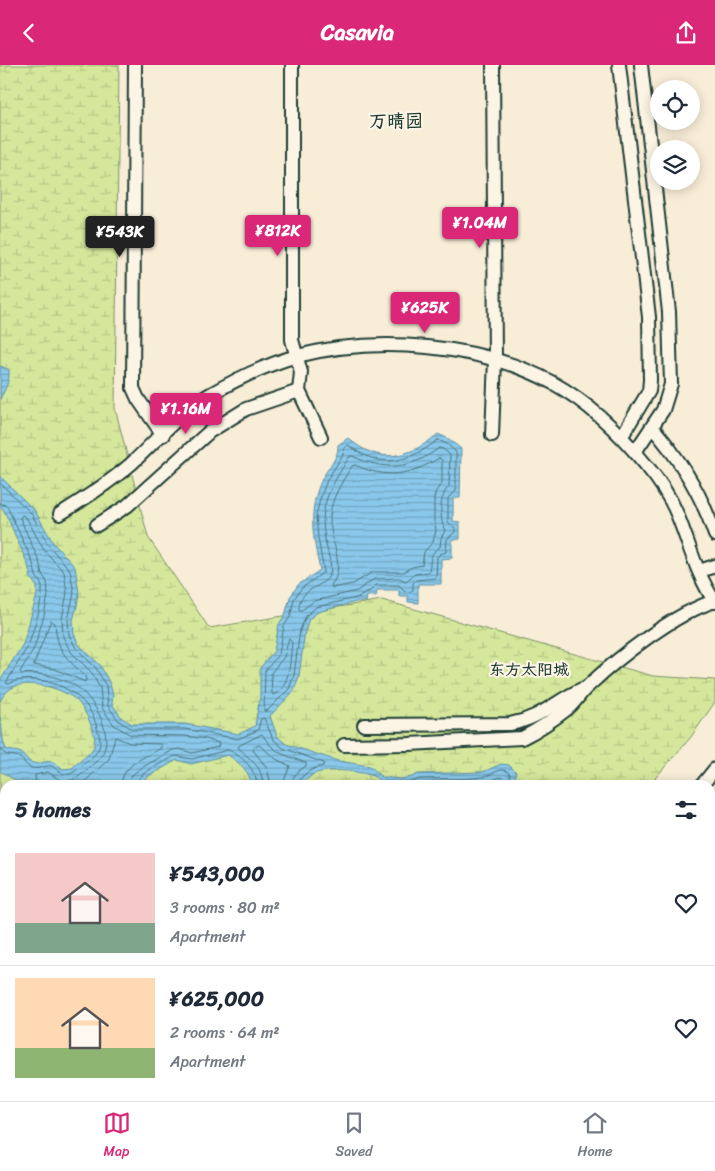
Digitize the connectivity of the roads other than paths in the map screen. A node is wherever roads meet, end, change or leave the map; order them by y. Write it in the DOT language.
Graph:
graph roads {
  1 [pos="135,65"];
  2 [pos="292,65"];
  3 [pos="492,65"];
  4 [pos="619,65"];
  5 [pos="641,65"];
  6 [pos="296,357"];
  7 [pos="495,359"];
  8 [pos="299,391"];
  9 [pos="652,427"];
  10 [pos="163,435"];
  11 [pos="492,435"];
  12 [pos="622,436"];
  13 [pos="321,437"];
  14 [pos="635,452"];
  15 [pos="60,514"];
  16 [pos="97,525"];
  17 [pos="715,535"];
  18 [pos="715,566"];
  19 [pos="699,571"];
  20 [pos="715,601"];
  21 [pos="587,687"];
  22 [pos="364,725"];
  23 [pos="344,745"];
  24 [pos="715,769"];
  25 [pos="706,780"];
  1 -- 10 [label="street"];
  2 -- 6 [label="street"];
  3 -- 7 [label="street"];
  4 -- 12 [label="street"];
  5 -- 9 [label="street"];
  6 -- 7 [label="street"];
  6 -- 8 [label="street"];
  6 -- 10 [label="street"];
  7 -- 11 [label="street"];
  7 -- 12 [label="street"];
  8 -- 13 [label="street"];
  8 -- 16 [label="street"];
  9 -- 14 [label="street"];
  9 -- 17 [label="street"];
  10 -- 15 [label="street"];
  12 -- 14 [label="street"];
  14 -- 19 [label="street"];
  18 -- 19 [label="street"];
  19 -- 20 [label="street"];
  20 -- 21 [label="street"];
  21 -- 22 [label="street"];
  21 -- 23 [label="street"];
  24 -- 25 [label="street"];
}
